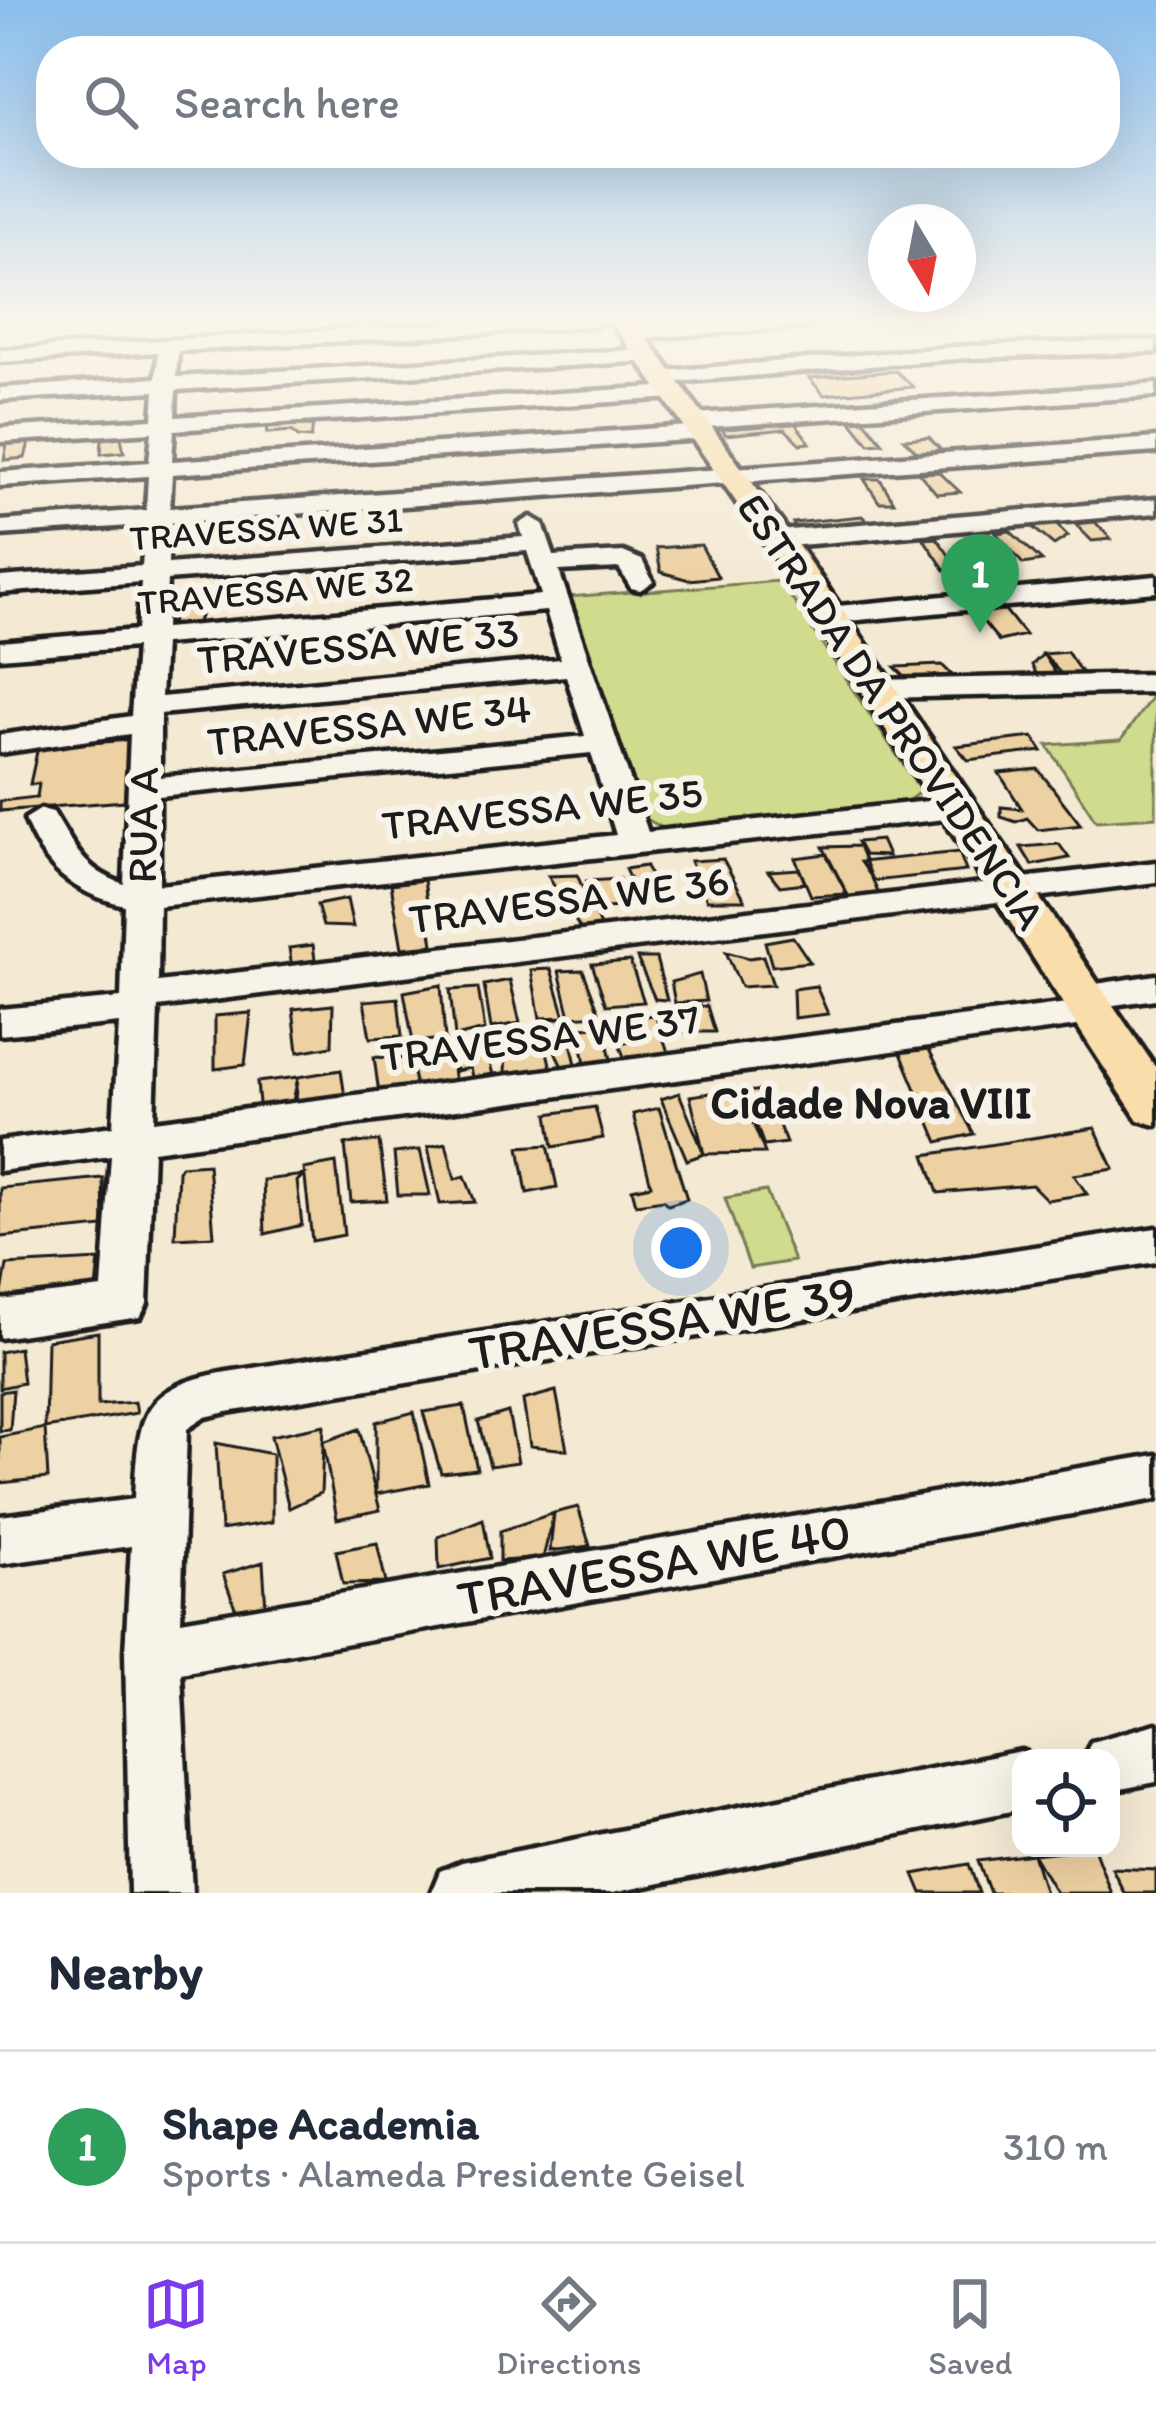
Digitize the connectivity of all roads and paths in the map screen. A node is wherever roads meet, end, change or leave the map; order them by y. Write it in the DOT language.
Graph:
graph roads {
  1 [pos="165,408"];
  2 [pos="268,408"];
  3 [pos="686,408"];
  4 [pos="929,408"];
  5 [pos="164,423"];
  6 [pos="699,427"];
  7 [pos="0,435"];
  8 [pos="1156,445"];
  9 [pos="162,468"];
  10 [pos="736,478"];
  11 [pos="0,479"];
  12 [pos="521,492"];
  13 [pos="1156,506"];
  14 [pos="159,516"];
  15 [pos="0,528"];
  16 [pos="778,538"];
  17 [pos="541,554"];
  18 [pos="154,573"];
  19 [pos="640,582"];
  20 [pos="1156,584"];
  21 [pos="0,585"];
  22 [pos="557,602"];
  23 [pos="827,615"];
  24 [pos="153,637"];
  25 [pos="0,650"];
  26 [pos="578,666"];
  27 [pos="1156,682"];
  28 [pos="875,689"];
  29 [pos="145,715"];
  30 [pos="603,743"];
  31 [pos="0,744"];
  32 [pos="143,788"];
  33 [pos="955,808"];
  34 [pos="41,819"];
  35 [pos="635,842"];
  36 [pos="1156,872"];
  37 [pos="1010,891"];
  38 [pos="140,898"];
  39 [pos="1156,987"];
  40 [pos="139,1003"];
  41 [pos="1087,1004"];
  42 [pos="0,1022"];
  43 [pos="1156,1107"];
  44 [pos="129,1139"];
  45 [pos="0,1156"];
  46 [pos="1156,1245"];
  47 [pos="0,1319"];
  48 [pos="1156,1477"];
  49 [pos="160,1520"];
  50 [pos="0,1540"];
  51 [pos="152,1652"];
  52 [pos="1156,1753"];
  53 [pos="1120,1760"];
  54 [pos="1012,1782"];
  55 [pos="161,1893"];
  56 [pos="462,1893"];
  1 -- 5 [label="street, RUA A"];
  2 -- 5 [label="street"];
  3 -- 6 [label="main road, ESTRADA DA PROVIDENCIA"];
  4 -- 6 [label="street"];
  5 -- 7 [label="street"];
  5 -- 9 [label="street, RUA A"];
  6 -- 9 [label="street"];
  6 -- 10 [label="main road, ESTRADA DA PROVIDENCIA"];
  8 -- 10 [label="street"];
  9 -- 11 [label="street"];
  9 -- 14 [label="street, RUA A"];
  10 -- 12 [label="street"];
  10 -- 16 [label="main road, ESTRADA DA PROVIDENCIA"];
  12 -- 14 [label="street"];
  12 -- 17 [label="street"];
  13 -- 16 [label="street"];
  14 -- 15 [label="street"];
  14 -- 18 [label="street, RUA A"];
  16 -- 23 [label="main road, ESTRADA DA PROVIDENCIA"];
  17 -- 18 [label="street, TRAVESSA WE 31"];
  17 -- 19 [label="street, TRAVESSA WE 31"];
  17 -- 22 [label="street"];
  18 -- 21 [label="street, TRAVESSA WE 31"];
  18 -- 24 [label="street, RUA A"];
  20 -- 23 [label="street"];
  22 -- 24 [label="street, TRAVESSA WE 32"];
  22 -- 26 [label="street"];
  23 -- 28 [label="main road, ESTRADA DA PROVIDENCIA"];
  24 -- 25 [label="street, TRAVESSA WE 32"];
  24 -- 29 [label="street, RUA A"];
  26 -- 29 [label="street, TRAVESSA WE 33"];
  26 -- 30 [label="street"];
  27 -- 28 [label="street"];
  28 -- 33 [label="main road, ESTRADA DA PROVIDENCIA"];
  29 -- 31 [label="street, TRAVESSA WE 33"];
  29 -- 32 [label="street, RUA A"];
  30 -- 32 [label="street, TRAVESSA WE 34"];
  30 -- 35 [label="street"];
  32 -- 38 [label="street, RUA A"];
  33 -- 35 [label="street, TRAVESSA WE 35"];
  33 -- 37 [label="main road, ESTRADA DA PROVIDENCIA"];
  34 -- 38 [label="street"];
  35 -- 38 [label="street, TRAVESSA WE 35"];
  36 -- 37 [label="street, TRAVESSA WE 36"];
  37 -- 40 [label="street, TRAVESSA WE 36"];
  37 -- 41 [label="main road, ESTRADA DA PROVIDENCIA"];
  38 -- 40 [label="street, RUA A"];
  39 -- 41 [label="street, TRAVESSA WE 37"];
  40 -- 42 [label="street, TRAVESSA WE 36"];
  40 -- 44 [label="street, RUA A"];
  41 -- 43 [label="main road, ESTRADA DA PROVIDENCIA"];
  41 -- 44 [label="street, TRAVESSA WE 37"];
  44 -- 45 [label="street, TRAVESSA WE 37"];
  44 -- 47 [label="street, RUA A"];
  46 -- 49 [label="street, TRAVESSA WE 39"];
  48 -- 51 [label="street, TRAVESSA WE 40"];
  49 -- 50 [label="street"];
  49 -- 51 [label="street"];
  51 -- 55 [label="street"];
  52 -- 53 [label="street"];
  54 -- 56 [label="street"];
}
